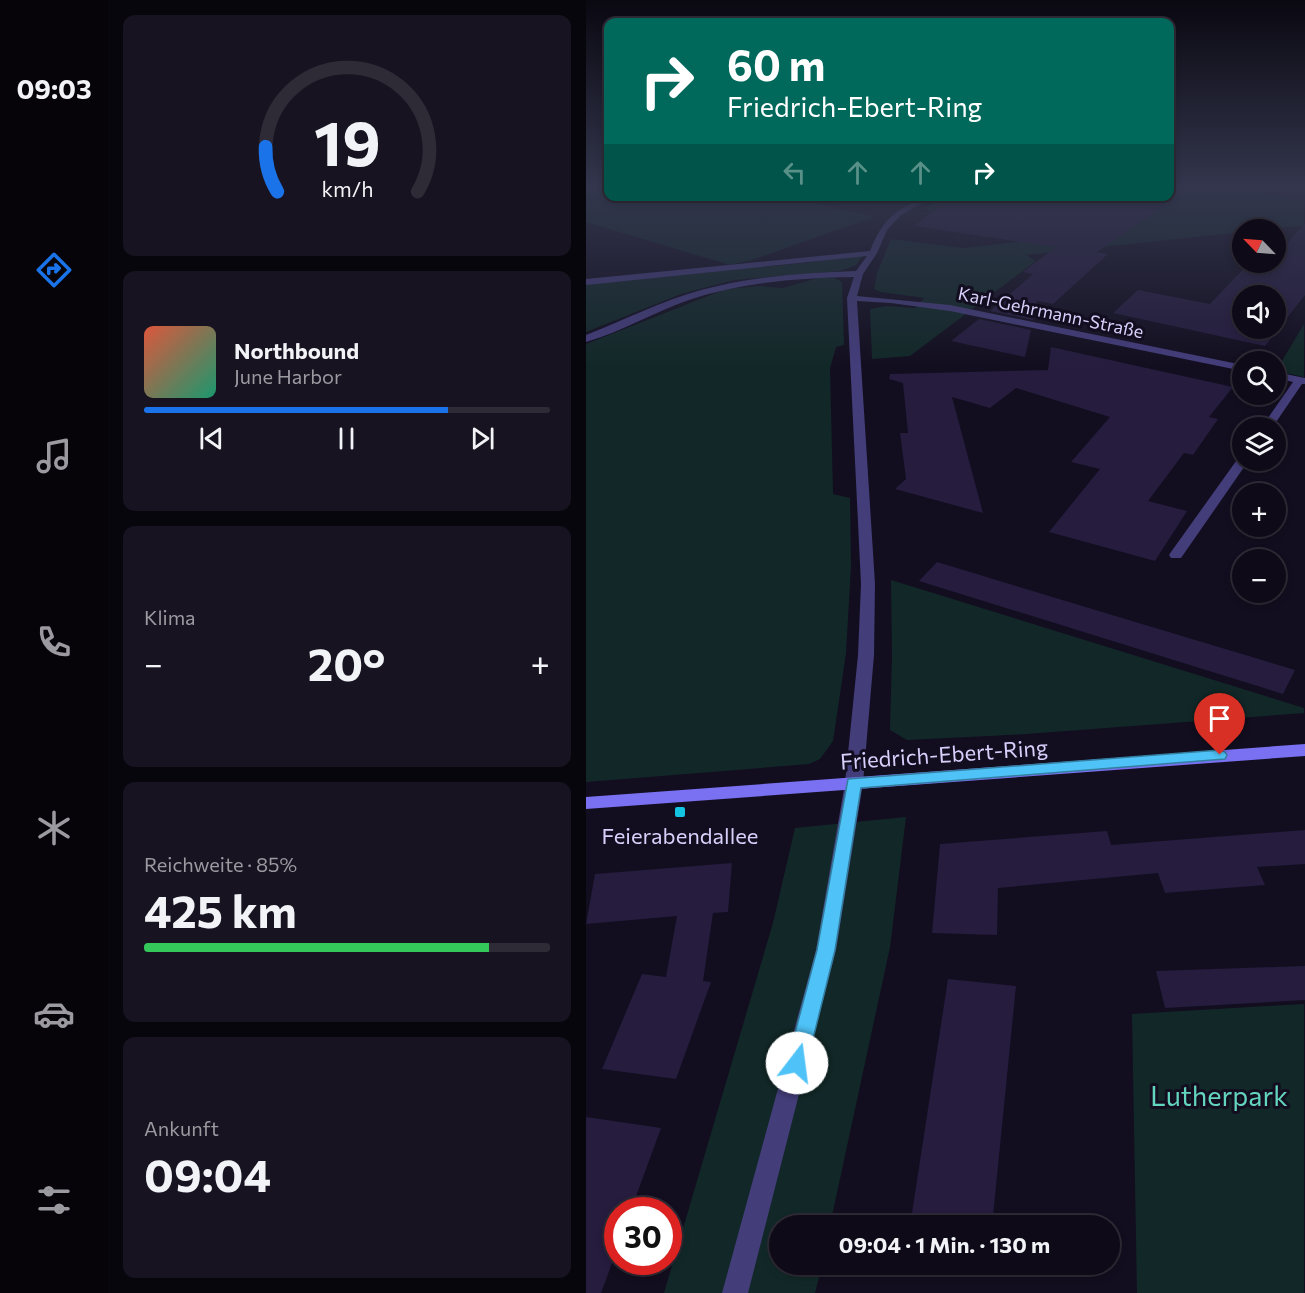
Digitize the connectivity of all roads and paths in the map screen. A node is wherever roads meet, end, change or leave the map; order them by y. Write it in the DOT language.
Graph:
graph roads {
  1 [pos="875,246"];
  2 [pos="871,256"];
  3 [pos="859,274"];
  4 [pos="586,282"];
  5 [pos="852,298"];
  6 [pos="586,339"];
  7 [pos="1232,366"];
  8 [pos="1286,377"];
  9 [pos="1302,381"];
  10 [pos="1274,417"];
  11 [pos="1235,471"];
  12 [pos="1176,555"];
  13 [pos="1304,750"];
  14 [pos="854,783"];
  15 [pos="586,803"];
  16 [pos="735,1293"];
  1 -- 2 [label="street"];
  2 -- 3 [label="street"];
  2 -- 4 [label="street"];
  3 -- 5 [label="street"];
  3 -- 6 [label="street"];
  5 -- 7 [label="street, Karl-Gehrmann-Straße"];
  5 -- 14 [label="street"];
  8 -- 9 [label="street"];
  9 -- 10 [label="street"];
  11 -- 12 [label="street"];
  13 -- 14 [label="main road, Friedrich-Ebert-Ring"];
  14 -- 15 [label="main road, Friedrich-Ebert-Ring"];
  14 -- 16 [label="street"];
}
